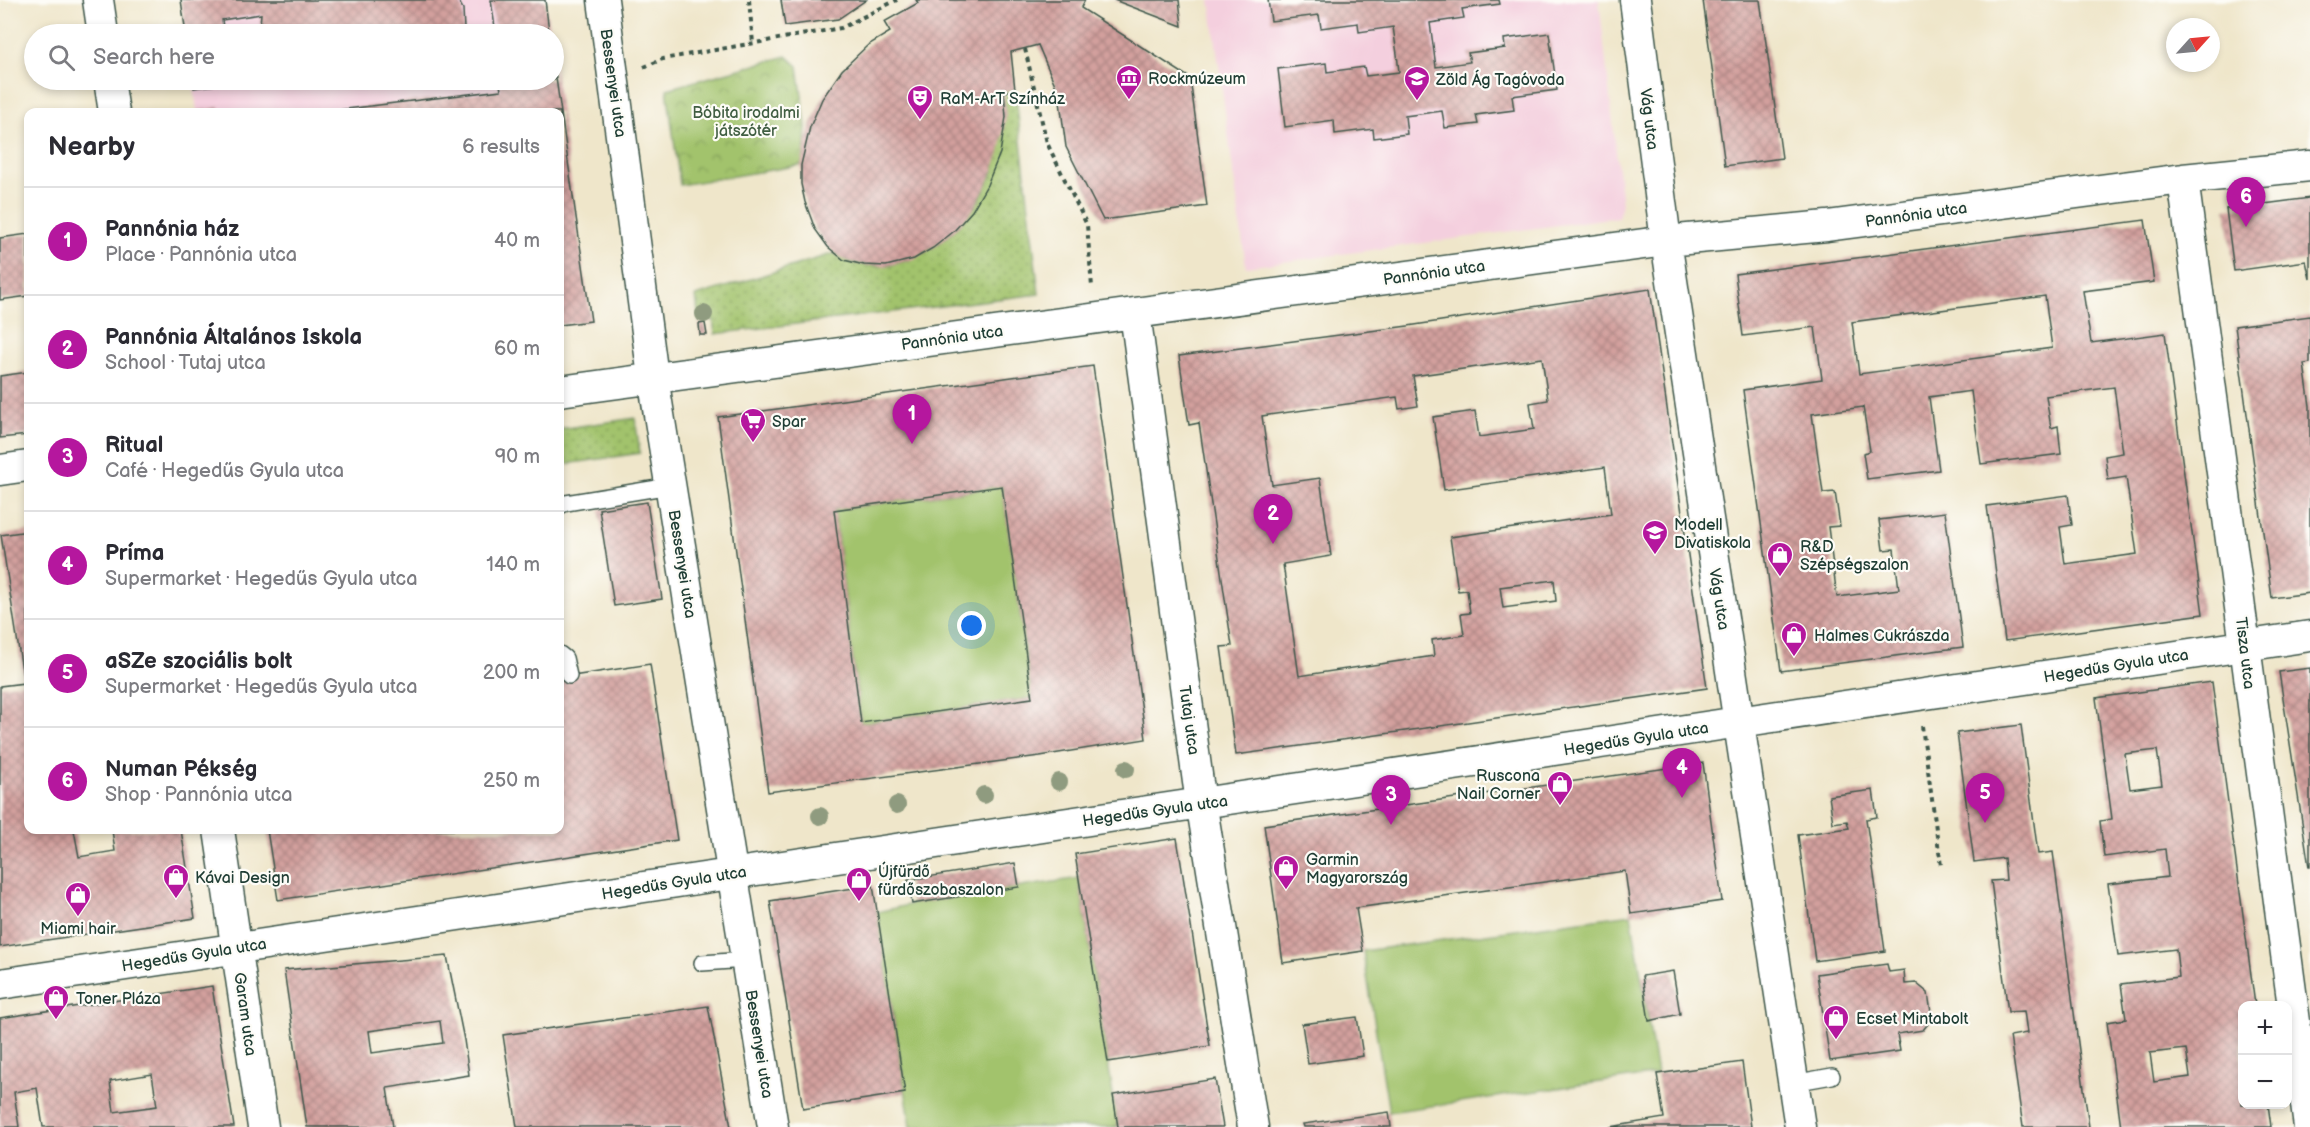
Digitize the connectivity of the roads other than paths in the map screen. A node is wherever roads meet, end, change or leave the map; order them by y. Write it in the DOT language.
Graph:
graph roads {
  1 [pos="98,0"];
  2 [pos="603,0"];
  3 [pos="1635,0"];
  4 [pos="102,24"];
  5 [pos="111,90"];
  6 [pos="113,108"];
  7 [pos="2310,166"];
  8 [pos="2183,179"];
  9 [pos="1666,241"];
  10 [pos="1135,313"];
  11 [pos="653,377"];
  12 [pos="564,390"];
  13 [pos="24,467"];
  14 [pos="0,470"];
  15 [pos="670,486"];
  16 [pos="564,504"];
  17 [pos="2310,636"];
  18 [pos="2245,646"];
  19 [pos="564,657"];
  20 [pos="569,676"];
  21 [pos="1739,722"];
  22 [pos="1202,803"];
  23 [pos="220,834"];
  24 [pos="732,873"];
  25 [pos="236,948"];
  26 [pos="746,960"];
  27 [pos="702,963"];
  28 [pos="0,984"];
  29 [pos="1832,1076"];
  30 [pos="1794,1083"];
  31 [pos="263,1127"];
  32 [pos="773,1127"];
  33 [pos="1253,1127"];
  34 [pos="1800,1127"];
  35 [pos="2308,1127"];
  1 -- 4 [label="street"];
  2 -- 11 [label="street, Bessenyei utca"];
  3 -- 9 [label="street, Vág utca"];
  5 -- 6 [label="street"];
  7 -- 8 [label="street, Pannónia utca"];
  8 -- 9 [label="street, Pannónia utca"];
  8 -- 18 [label="street, Tisza utca"];
  9 -- 10 [label="street, Pannónia utca"];
  9 -- 21 [label="street, Vág utca"];
  10 -- 11 [label="street, Pannónia utca"];
  10 -- 22 [label="street, Tutaj utca"];
  11 -- 12 [label="street, Pannónia utca"];
  11 -- 15 [label="street, Bessenyei utca"];
  13 -- 14 [label="street"];
  15 -- 16 [label="lane"];
  15 -- 24 [label="street, Bessenyei utca"];
  17 -- 18 [label="street, Hegedűs Gyula utca"];
  18 -- 21 [label="street, Hegedűs Gyula utca"];
  18 -- 35 [label="street, Tisza utca"];
  19 -- 20 [label="lane"];
  21 -- 22 [label="street, Hegedűs Gyula utca"];
  21 -- 30 [label="street, Vág utca"];
  22 -- 24 [label="street, Hegedűs Gyula utca"];
  22 -- 33 [label="street, Tutaj utca"];
  23 -- 25 [label="street, Garam utca"];
  24 -- 25 [label="street, Hegedűs Gyula utca"];
  24 -- 26 [label="street, Bessenyei utca"];
  25 -- 28 [label="street, Hegedűs Gyula utca"];
  25 -- 31 [label="street, Garam utca"];
  26 -- 27 [label="lane"];
  26 -- 32 [label="street, Bessenyei utca"];
  29 -- 30 [label="lane"];
  30 -- 34 [label="street, Vág utca"];
}
